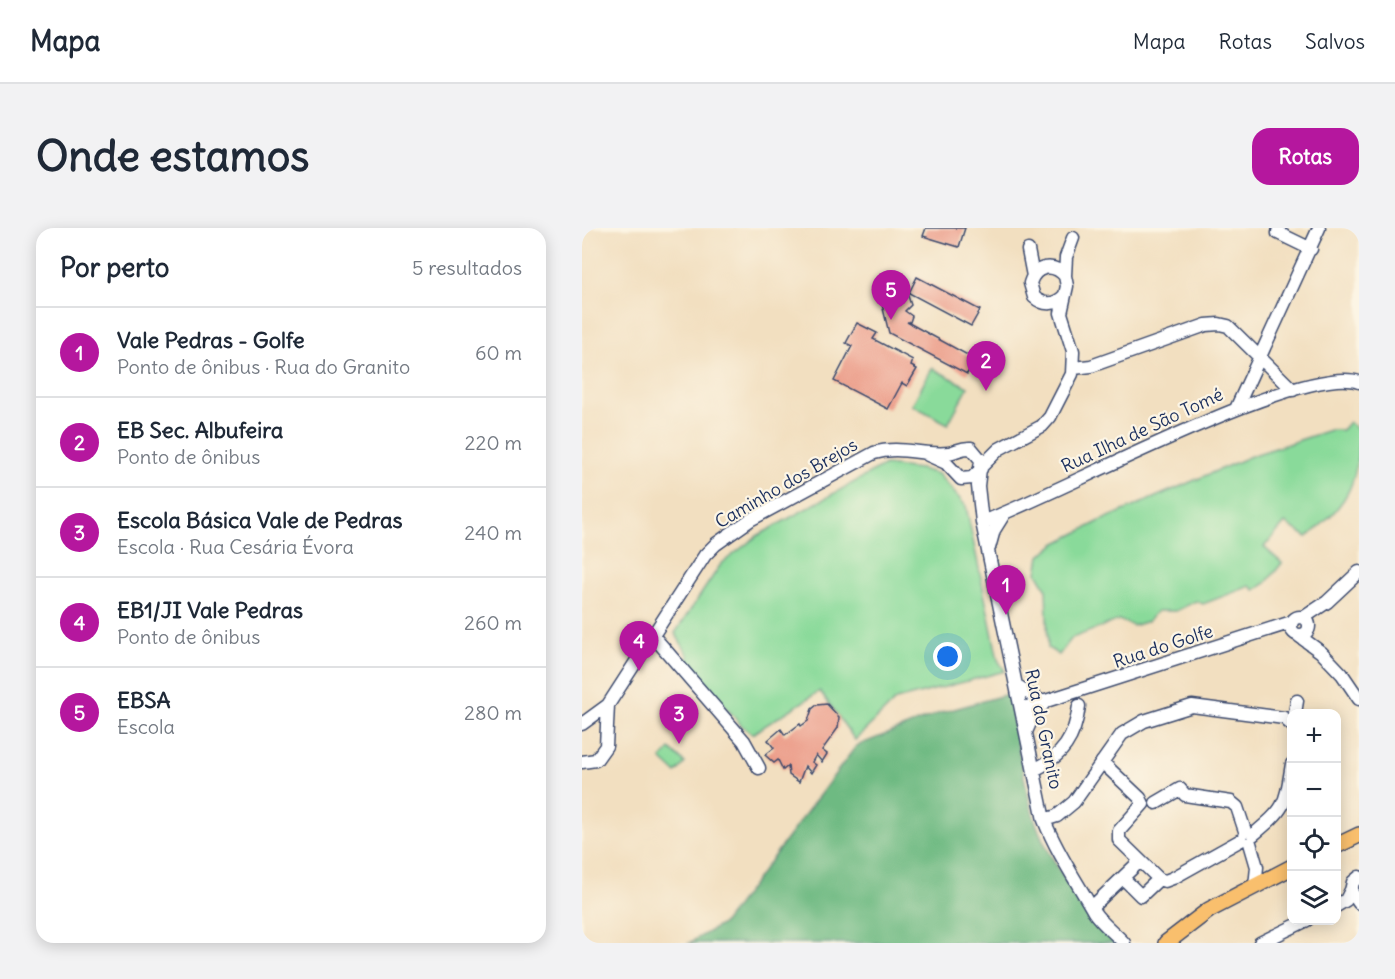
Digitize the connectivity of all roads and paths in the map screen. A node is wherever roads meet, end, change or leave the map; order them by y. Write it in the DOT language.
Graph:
graph roads {
  1 [pos="1279,228"];
  2 [pos="1319,228"];
  3 [pos="1076,233"];
  4 [pos="1311,249"];
  5 [pos="1047,267"];
  6 [pos="1033,276"];
  7 [pos="1065,276"];
  8 [pos="1064,296"];
  9 [pos="1039,301"];
  10 [pos="1064,329"];
  11 [pos="1260,358"];
  12 [pos="1074,368"];
  13 [pos="1359,382"];
  14 [pos="1293,390"];
  15 [pos="1236,409"];
  16 [pos="999,449"];
  17 [pos="913,450"];
  18 [pos="955,451"];
  19 [pos="976,451"];
  20 [pos="981,467"];
  21 [pos="956,475"];
  22 [pos="979,501"];
  23 [pos="1004,514"];
  24 [pos="982,522"];
  25 [pos="988,552"];
  26 [pos="1359,572"];
  27 [pos="1301,626"];
  28 [pos="654,637"];
  29 [pos="1016,685"];
  30 [pos="1359,698"];
  31 [pos="1044,703"];
  32 [pos="608,705"];
  33 [pos="1079,706"];
  34 [pos="1021,709"];
  35 [pos="1287,721"];
  36 [pos="582,725"];
  37 [pos="1026,732"];
  38 [pos="606,739"];
  39 [pos="1102,762"];
  40 [pos="583,763"];
  41 [pos="759,768"];
  42 [pos="1034,770"];
  43 [pos="1287,796"];
  44 [pos="1156,803"];
  45 [pos="1044,820"];
  46 [pos="1359,835"];
  47 [pos="1247,837"];
  48 [pos="1341,844"];
  49 [pos="1140,861"];
  50 [pos="1257,867"];
  51 [pos="1287,869"];
  52 [pos="1273,876"];
  53 [pos="1359,877"];
  54 [pos="1123,878"];
  55 [pos="1162,880"];
  56 [pos="1255,886"];
  57 [pos="1352,888"];
  58 [pos="1341,903"];
  59 [pos="1359,903"];
  60 [pos="1341,905"];
  61 [pos="1093,906"];
  62 [pos="1298,925"];
  63 [pos="1124,943"];
  64 [pos="1166,943"];
  65 [pos="1260,943"];
  1 -- 4 [label="street"];
  2 -- 4 [label="street, Rua Ilha de São Tomé"];
  3 -- 5 [label="street"];
  3 -- 7 [label="street"];
  4 -- 11 [label="street, Rua Ilha de São Tomé"];
  5 -- 6 [label="street"];
  5 -- 6 [label="street"];
  5 -- 7 [label="street"];
  6 -- 9 [label="street"];
  7 -- 8 [label="street"];
  8 -- 9 [label="street"];
  8 -- 10 [label="street"];
  9 -- 10 [label="street"];
  10 -- 12 [label="street"];
  11 -- 12 [label="street"];
  11 -- 14 [label="street"];
  11 -- 15 [label="street, Rua Ilha de São Tomé"];
  12 -- 16 [label="street"];
  13 -- 14 [label="street"];
  14 -- 15 [label="street"];
  15 -- 23 [label="street, Rua Ilha de São Tomé"];
  16 -- 19 [label="street"];
  16 -- 20 [label="street"];
  17 -- 18 [label="street, Caminho dos Brejos"];
  17 -- 21 [label="street, Caminho dos Brejos"];
  17 -- 28 [label="street, Caminho dos Brejos"];
  18 -- 19 [label="street"];
  18 -- 21 [label="street"];
  19 -- 20 [label="street"];
  20 -- 21 [label="street"];
  20 -- 22 [label="street, Rua do Granito"];
  21 -- 22 [label="street"];
  22 -- 23 [label="street"];
  22 -- 24 [label="street, Rua do Granito"];
  23 -- 24 [label="street, Rua Ilha de São Tomé"];
  23 -- 25 [label="street"];
  24 -- 25 [label="street, Rua do Granito"];
  25 -- 29 [label="street, Rua do Granito"];
  26 -- 27 [label="street"];
  27 -- 30 [label="street"];
  27 -- 31 [label="street, Rua do Golfe"];
  28 -- 32 [label="street, Caminho dos Brejos"];
  28 -- 41 [label="street"];
  29 -- 31 [label="street"];
  29 -- 34 [label="street, Rua do Granito"];
  31 -- 34 [label="street, Rua do Golfe"];
  31 -- 37 [label="street"];
  32 -- 36 [label="street"];
  32 -- 38 [label="street"];
  33 -- 42 [label="street"];
  34 -- 37 [label="street, Rua do Granito"];
  35 -- 39 [label="street"];
  36 -- 38 [label="street"];
  37 -- 42 [label="street, Rua do Granito"];
  38 -- 40 [label="street"];
  39 -- 45 [label="street"];
  39 -- 49 [label="street"];
  42 -- 45 [label="street, Rua do Granito"];
  43 -- 47 [label="street"];
  44 -- 47 [label="street"];
  45 -- 61 [label="street, Rua do Granito"];
  46 -- 48 [label="main road"];
  47 -- 50 [label="street"];
  47 -- 55 [label="street"];
  49 -- 54 [label="street"];
  49 -- 55 [label="street"];
  50 -- 52 [label="street"];
  50 -- 56 [label="street"];
  51 -- 52 [label="main road"];
  52 -- 56 [label="main road"];
  53 -- 57 [label="street"];
  54 -- 55 [label="street"];
  54 -- 61 [label="street"];
  56 -- 64 [label="main road"];
  57 -- 58 [label="street"];
  57 -- 59 [label="street"];
  59 -- 60 [label="street"];
  61 -- 63 [label="street, Rua do Granito"];
  62 -- 65 [label="street"];
}
